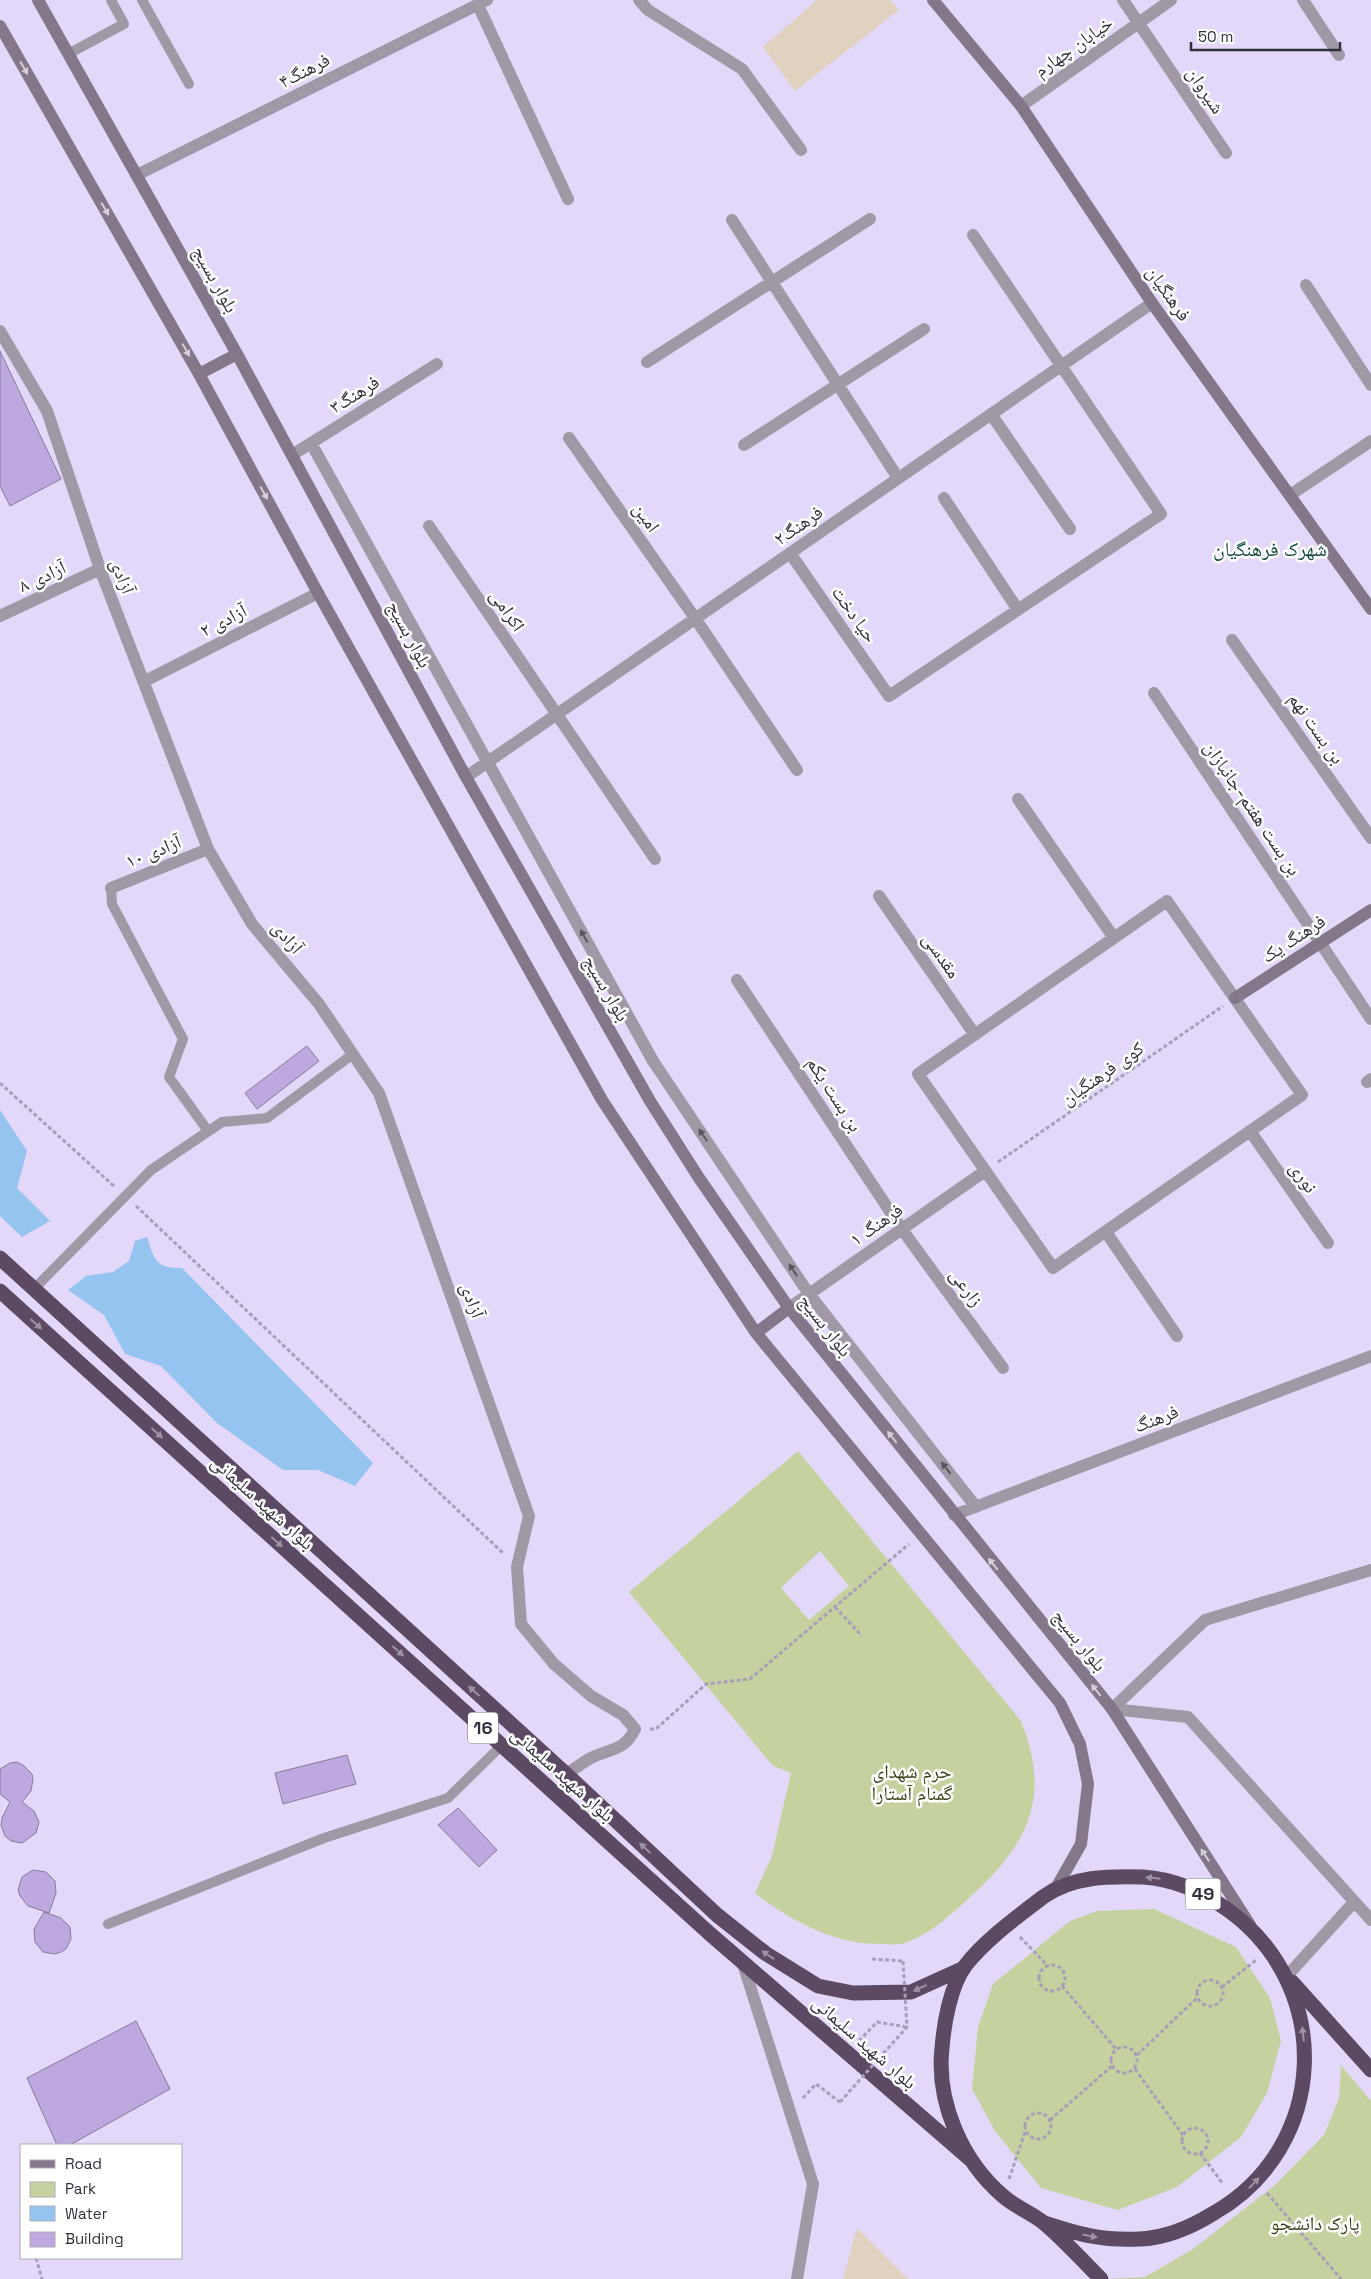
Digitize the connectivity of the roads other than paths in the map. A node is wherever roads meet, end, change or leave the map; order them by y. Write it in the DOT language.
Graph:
graph roads {
  1 [pos="38,0"];
  2 [pos="111,0"];
  3 [pos="142,0"];
  4 [pos="640,0"];
  5 [pos="933,0"];
  6 [pos="1123,0"];
  7 [pos="1171,0"];
  8 [pos="1303,0"];
  9 [pos="482,2"];
  10 [pos="1139,23"];
  11 [pos="0,26"];
  12 [pos="68,54"];
  13 [pos="1338,55"];
  14 [pos="189,84"];
  15 [pos="1021,106"];
  16 [pos="801,150"];
  17 [pos="1226,154"];
  18 [pos="137,174"];
  19 [pos="568,199"];
  20 [pos="870,219"];
  21 [pos="732,220"];
  22 [pos="972,235"];
  23 [pos="772,282"];
  24 [pos="1306,285"];
  25 [pos="1152,303"];
  26 [pos="924,329"];
  27 [pos="0,331"];
  28 [pos="237,354"];
  29 [pos="647,362"];
  30 [pos="437,364"];
  31 [pos="1061,366"];
  32 [pos="199,374"];
  33 [pos="838,385"];
  34 [pos="1371,385"];
  35 [pos="991,414"];
  36 [pos="569,438"];
  37 [pos="1371,442"];
  38 [pos="311,443"];
  39 [pos="744,445"];
  40 [pos="292,455"];
  41 [pos="898,478"];
  42 [pos="1290,495"];
  43 [pos="944,498"];
  44 [pos="429,526"];
  45 [pos="1070,529"];
  46 [pos="790,553"];
  47 [pos="100,569"];
  48 [pos="318,593"];
  49 [pos="1371,609"];
  50 [pos="1018,610"];
  51 [pos="0,616"];
  52 [pos="695,618"];
  53 [pos="1232,640"];
  54 [pos="145,681"];
  55 [pos="1154,693"];
  56 [pos="556,715"];
  57 [pos="489,762"];
  58 [pos="797,770"];
  59 [pos="466,777"];
  60 [pos="1018,799"];
  61 [pos="1371,838"];
  62 [pos="208,849"];
  63 [pos="655,859"];
  64 [pos="111,888"];
  65 [pos="878,896"];
  66 [pos="1371,910"];
  67 [pos="1114,938"];
  68 [pos="1320,943"];
  69 [pos="737,980"];
  70 [pos="1234,998"];
  71 [pos="1371,1019"];
  72 [pos="975,1035"];
  73 [pos="353,1054"];
  74 [pos="208,1131"];
  75 [pos="1250,1131"];
  76 [pos="985,1171"];
  77 [pos="901,1228"];
  78 [pos="1106,1232"];
  79 [pos="1328,1243"];
  80 [pos="0,1258"];
  81 [pos="34,1289"];
  82 [pos="0,1291"];
  83 [pos="809,1294"];
  84 [pos="789,1308"];
  85 [pos="756,1333"];
  86 [pos="1177,1336"];
  87 [pos="1371,1356"];
  88 [pos="1003,1368"];
  89 [pos="976,1507"];
  90 [pos="954,1515"];
  91 [pos="1371,1570"];
  92 [pos="1112,1709"];
  93 [pos="502,1745"];
  94 [pos="566,1774"];
  95 [pos="1056,1888"];
  96 [pos="1354,1902"];
  97 [pos="1371,1920"];
  98 [pos="108,1924"];
  99 [pos="1250,1925"];
  100 [pos="743,1964"];
  101 [pos="964,1968"];
  102 [pos="1286,1976"];
  103 [pos="1371,2070"];
  104 [pos="970,2159"];
  105 [pos="1044,2223"];
  106 [pos="797,2279"];
  107 [pos="1101,2279"];
  1 -- 12 [label="main road, بلوار بسیج / 49"];
  2 -- 12 [label="lane"];
  3 -- 14 [label="lane"];
  4 -- 16 [label="street"];
  5 -- 15 [label="main road, فرهنگیان"];
  6 -- 10 [label="street, شیروان"];
  7 -- 10 [label="street, خیابان چهارم"];
  8 -- 13 [label="street"];
  9 -- 18 [label="street, فرهنگ۴"];
  9 -- 19 [label="street"];
  10 -- 15 [label="street, خیابان چهارم"];
  10 -- 17 [label="street, شیروان"];
  11 -- 32 [label="main road, 49, one-way"];
  12 -- 18 [label="main road, بلوار بسیج / 49"];
  15 -- 25 [label="main road, فرهنگیان"];
  18 -- 28 [label="main road, بلوار بسیج / 49"];
  20 -- 23 [label="street"];
  21 -- 23 [label="street"];
  22 -- 31 [label="street"];
  23 -- 29 [label="street"];
  23 -- 33 [label="street"];
  24 -- 34 [label="street"];
  25 -- 31 [label="street, فرهنگ۲"];
  25 -- 42 [label="main road, فرهنگیان"];
  26 -- 33 [label="street"];
  27 -- 47 [label="street, آزادی"];
  28 -- 32 [label="main road"];
  28 -- 40 [label="main road, بلوار بسیج / 49"];
  30 -- 38 [label="street, فرهنگ۳"];
  31 -- 35 [label="street, فرهنگ۲"];
  31 -- 50 [label="street"];
  32 -- 48 [label="main road, 49, one-way"];
  33 -- 39 [label="street"];
  33 -- 41 [label="street"];
  35 -- 41 [label="street, فرهنگ۲"];
  35 -- 45 [label="street"];
  36 -- 52 [label="street, امین"];
  37 -- 42 [label="street"];
  38 -- 40 [label="street, فرهنگ۳"];
  38 -- 57 [label="street"];
  40 -- 59 [label="main road, بلوار بسیج / 49"];
  41 -- 46 [label="street, فرهنگ۲"];
  42 -- 49 [label="main road, فرهنگیان"];
  43 -- 50 [label="street"];
  44 -- 56 [label="street, اکرامی"];
  46 -- 50 [label="street, حیا دخت"];
  46 -- 52 [label="street, فرهنگ۲"];
  47 -- 51 [label="street, آزادی ۸"];
  47 -- 54 [label="street, آزادی"];
  48 -- 54 [label="street, آزادی ۲"];
  48 -- 85 [label="main road, 49"];
  52 -- 56 [label="street, فرهنگ۲"];
  52 -- 58 [label="street, امین"];
  53 -- 61 [label="street, بن بست نهم"];
  54 -- 62 [label="street, آزادی"];
  55 -- 68 [label="street, بن بست هفتم-جانبازان"];
  56 -- 57 [label="street, فرهنگ۲"];
  56 -- 63 [label="street, اکرامی"];
  57 -- 59 [label="street, فرهنگ۲"];
  83 -- 57 [label="street, one-way"];
  59 -- 84 [label="main road, بلوار بسیج / 49"];
  60 -- 67 [label="street"];
  62 -- 64 [label="street, آزادی ۱۰"];
  62 -- 73 [label="street, آزادی"];
  64 -- 74 [label="lane"];
  65 -- 72 [label="street, مقدسی"];
  66 -- 68 [label="main road, فرهنگ یک"];
  67 -- 70 [label="street"];
  67 -- 72 [label="street"];
  68 -- 70 [label="main road, فرهنگ یک"];
  68 -- 71 [label="street, بن بست هفتم-جانبازان"];
  69 -- 77 [label="street, بن بست یکم"];
  70 -- 75 [label="street"];
  72 -- 76 [label="street"];
  73 -- 74 [label="lane"];
  73 -- 94 [label="street, آزادی"];
  74 -- 81 [label="lane"];
  75 -- 78 [label="street"];
  75 -- 79 [label="street, نوری"];
  76 -- 77 [label="street, فرهنگ ۱"];
  76 -- 78 [label="street"];
  77 -- 83 [label="street, فرهنگ ۱"];
  77 -- 88 [label="street, زارعی"];
  78 -- 86 [label="street"];
  80 -- 81 [label="highway, بلوار شهید سلیمانی / 16"];
  94 -- 81 [label="highway, بلوار شهید سلیمانی / 16, one-way"];
  82 -- 93 [label="highway, بلوار شهید سلیمانی / 16, one-way"];
  83 -- 84 [label="street, فرهنگ ۱"];
  89 -- 83 [label="street, one-way"];
  84 -- 85 [label="main road"];
  90 -- 84 [label="main road, بلوار بسیج / 49, one-way"];
  85 -- 95 [label="main road, 49"];
  87 -- 89 [label="street, فرهنگ"];
  89 -- 90 [label="street, فرهنگ"];
  92 -- 90 [label="main road, بلوار بسیج / 49, one-way"];
  91 -- 92 [label="street"];
  92 -- 96 [label="street"];
  99 -- 92 [label="main road, بلوار بسیج / 49, one-way"];
  93 -- 98 [label="lane"];
  93 -- 100 [label="highway, بلوار شهید سلیمانی / 16"];
  101 -- 94 [label="highway, بلوار شهید سلیمانی / 16, one-way"];
  99 -- 95 [label="highway, 49, one-way"];
  95 -- 101 [label="highway, 49"];
  96 -- 97 [label="street"];
  96 -- 102 [label="street"];
  99 -- 102 [label="highway, 49"];
  100 -- 104 [label="highway, بلوار شهید سلیمانی / 16"];
  100 -- 106 [label="street"];
  101 -- 104 [label="highway, 49"];
  102 -- 103 [label="highway, 49"];
  105 -- 102 [label="highway, 49, one-way"];
  104 -- 105 [label="highway, 49"];
  105 -- 107 [label="highway, 49"];
}
